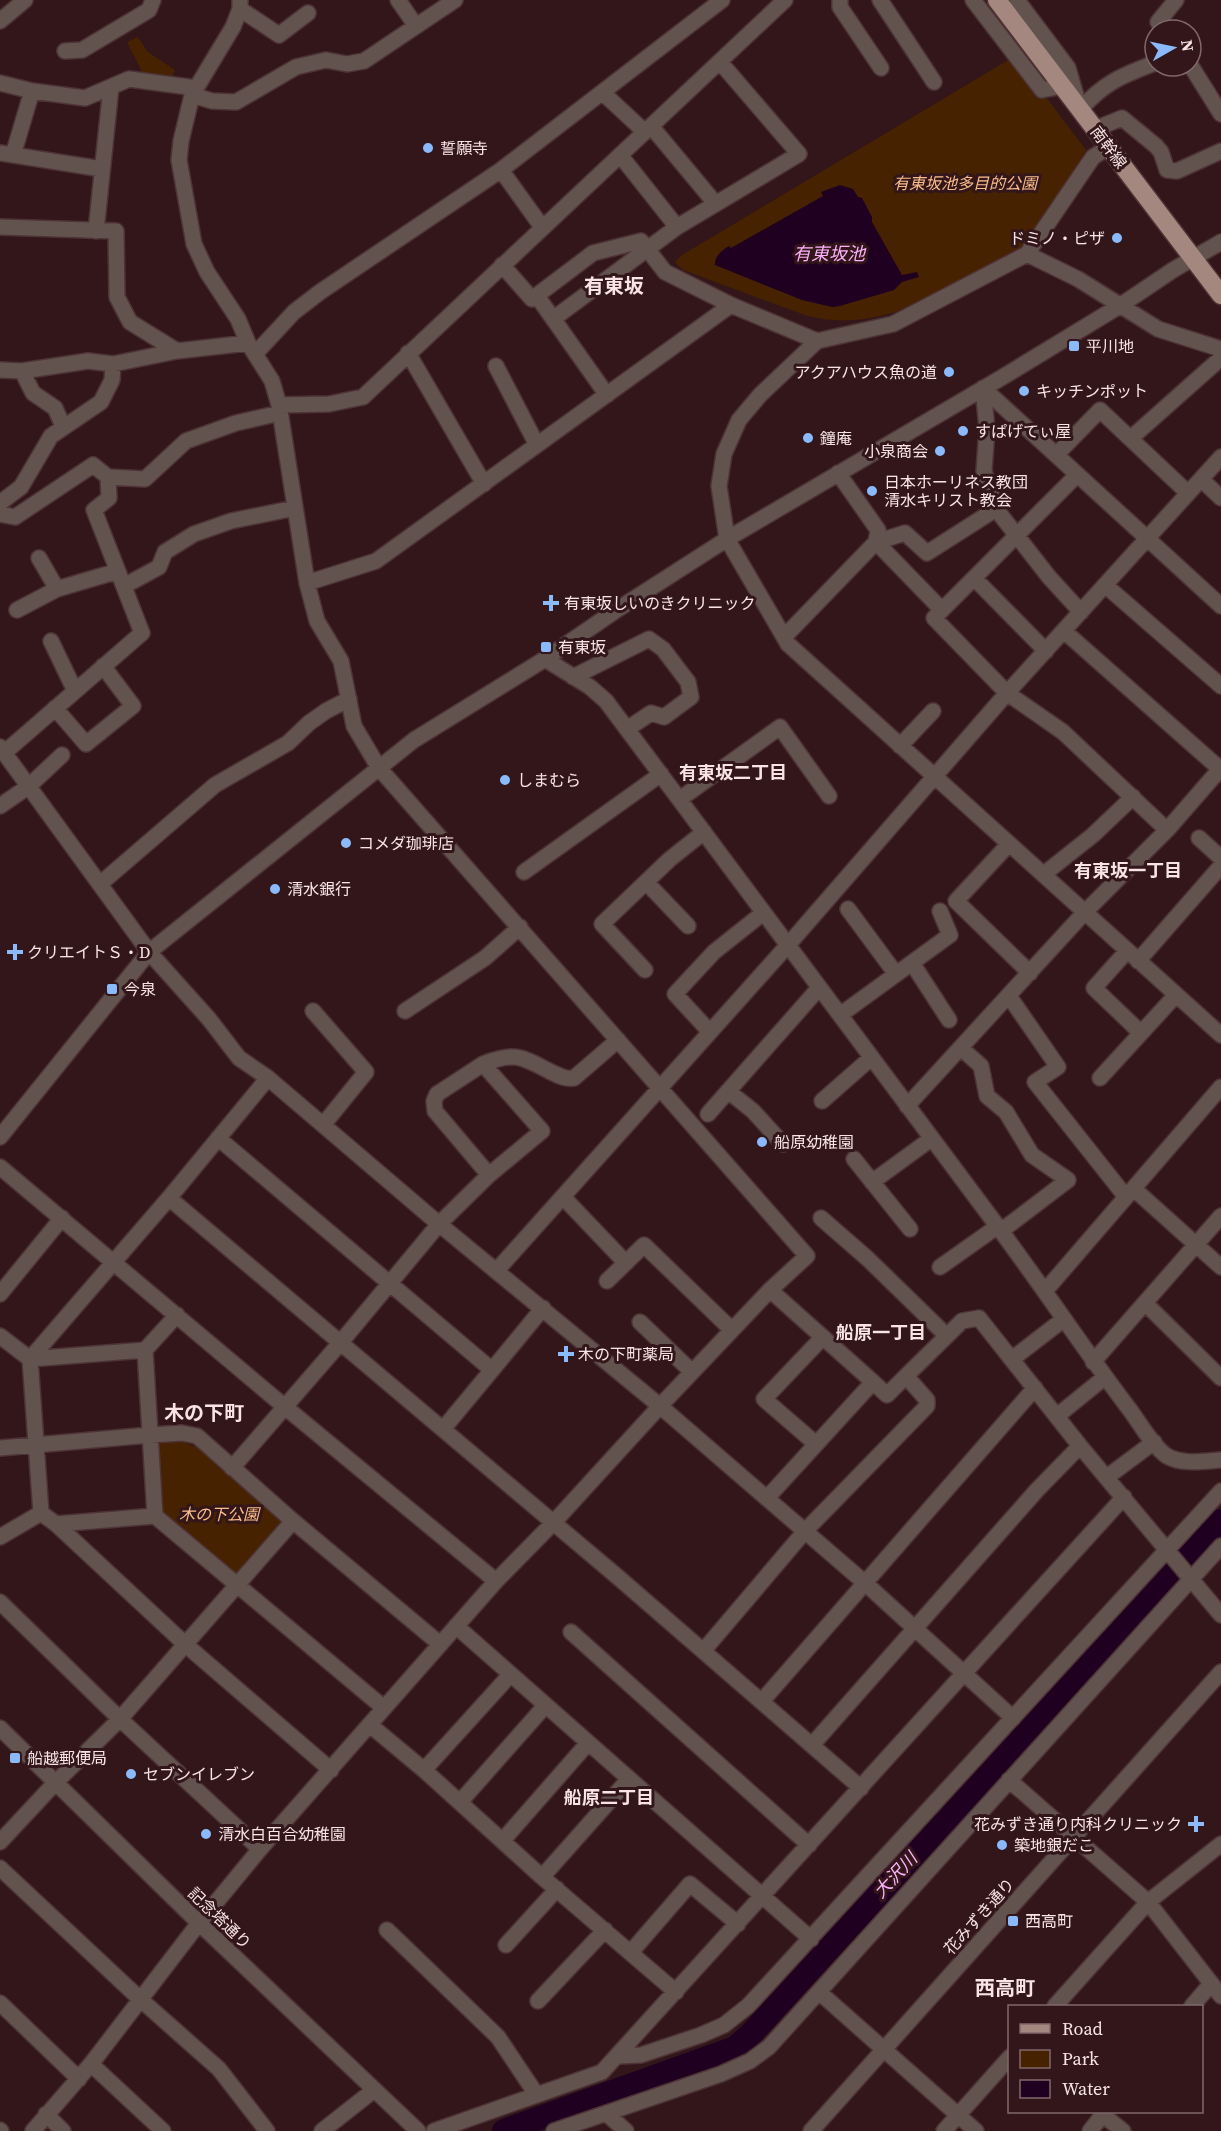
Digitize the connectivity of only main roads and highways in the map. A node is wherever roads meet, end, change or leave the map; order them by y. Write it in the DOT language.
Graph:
graph roads {
  1 [pos="997,0"];
  2 [pos="1221,295"];
  1 -- 2 [label="main road, 南幹線"];
}
